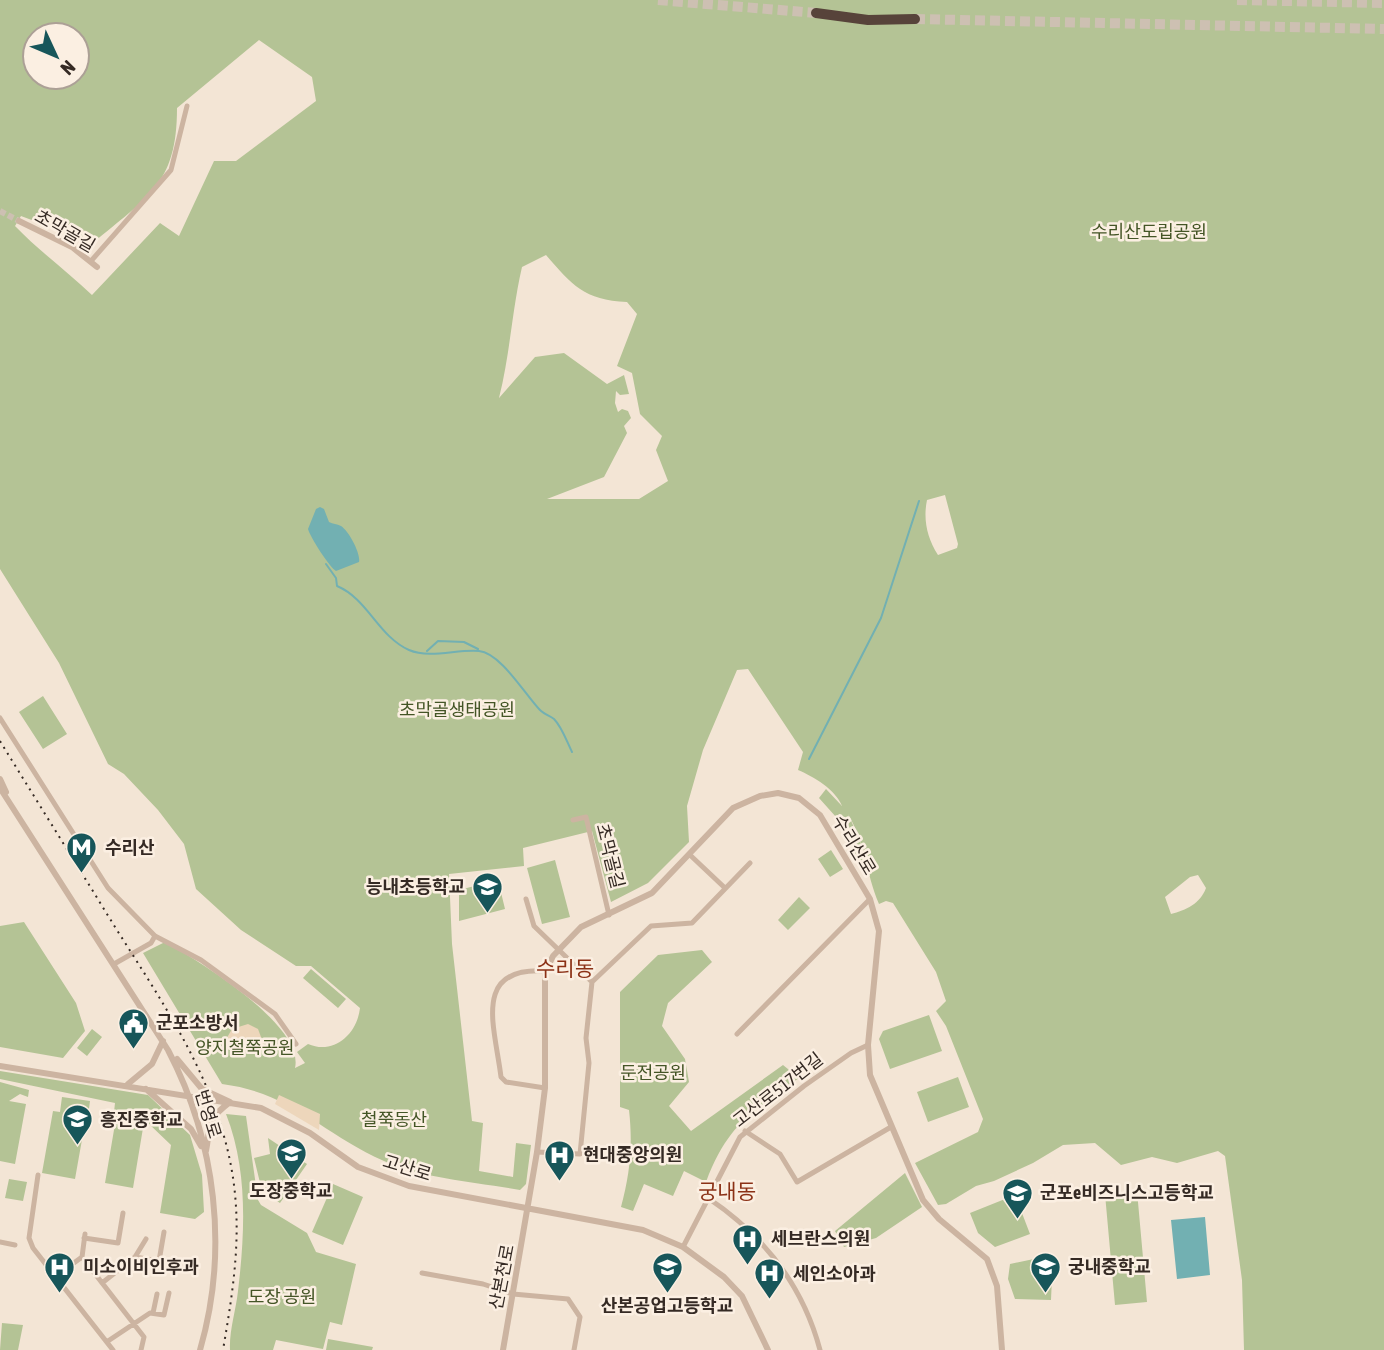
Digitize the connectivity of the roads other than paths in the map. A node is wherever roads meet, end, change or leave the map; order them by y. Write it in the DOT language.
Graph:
graph roads {
  1 [pos="816,13"];
  2 [pos="915,19"];
  3 [pos="187,106"];
  4 [pos="19,221"];
  5 [pos="94,264"];
  6 [pos="0,718"];
  7 [pos="0,779"];
  8 [pos="0,788"];
  9 [pos="0,795"];
  10 [pos="12,807"];
  11 [pos="572,820"];
  12 [pos="690,855"];
  13 [pos="750,863"];
  14 [pos="725,888"];
  15 [pos="526,899"];
  16 [pos="870,899"];
  17 [pos="609,915"];
  18 [pos="155,936"];
  19 [pos="558,948"];
  20 [pos="114,964"];
  21 [pos="546,971"];
  22 [pos="592,982"];
  23 [pos="737,1034"];
  24 [pos="163,1041"];
  25 [pos="296,1044"];
  26 [pos="868,1045"];
  27 [pos="169,1050"];
  28 [pos="0,1066"];
  29 [pos="128,1084"];
  30 [pos="143,1087"];
  31 [pos="545,1087"];
  32 [pos="189,1094"];
  33 [pos="230,1102"];
  34 [pos="891,1128"];
  35 [pos="745,1131"];
  36 [pos="537,1152"];
  37 [pos="205,1154"];
  38 [pos="38,1175"];
  39 [pos="708,1198"];
  40 [pos="530,1210"];
  41 [pos="123,1213"];
  42 [pos="163,1232"];
  43 [pos="0,1242"];
  44 [pos="15,1244"];
  45 [pos="161,1246"];
  46 [pos="683,1247"];
  47 [pos="82,1257"];
  48 [pos="135,1257"];
  49 [pos="422,1273"];
  50 [pos="56,1276"];
  51 [pos="102,1283"];
  52 [pos="169,1293"];
  53 [pos="157,1294"];
  54 [pos="513,1294"];
  55 [pos="153,1313"];
  56 [pos="133,1324"];
  57 [pos="205,1331"];
  58 [pos="108,1341"];
  59 [pos="113,1350"];
  60 [pos="141,1350"];
  61 [pos="200,1350"];
  62 [pos="206,1350"];
  63 [pos="503,1350"];
  64 [pos="574,1350"];
  65 [pos="768,1350"];
  66 [pos="820,1350"];
  67 [pos="1002,1350"];
  1 -- 2 [label="highway"];
  3 -- 5 [label="street"];
  4 -- 5 [label="street, 초막골길"];
  6 -- 18 [label="street"];
  7 -- 10 [label="street"];
  8 -- 10 [label="street, 번영로"];
  9 -- 10 [label="street"];
  10 -- 20 [label="street, 번영로"];
  11 -- 17 [label="street, 초막골길"];
  12 -- 14 [label="street"];
  12 -- 16 [label="street, 수리산로"];
  12 -- 17 [label="street, 수리산로"];
  13 -- 14 [label="street"];
  14 -- 22 [label="street"];
  15 -- 19 [label="street"];
  16 -- 23 [label="street"];
  16 -- 26 [label="street, 수리산로"];
  17 -- 19 [label="street, 수리산로"];
  18 -- 20 [label="street"];
  18 -- 25 [label="street"];
  19 -- 21 [label="street, 수리산로"];
  19 -- 22 [label="street"];
  20 -- 24 [label="street, 번영로"];
  21 -- 31 [label="street, 수리산로"];
  21 -- 31 [label="street"];
  22 -- 36 [label="street"];
  24 -- 27 [label="street, 번영로"];
  24 -- 29 [label="street"];
  26 -- 34 [label="street, 수리산로"];
  26 -- 35 [label="street, 고산로517번길"];
  27 -- 32 [label="street, 번영로"];
  27 -- 33 [label="street"];
  28 -- 29 [label="street, 고산로"];
  29 -- 30 [label="street, 고산로"];
  30 -- 32 [label="street, 고산로"];
  30 -- 37 [label="street"];
  31 -- 36 [label="street, 수리산로"];
  32 -- 33 [label="street, 고산로"];
  32 -- 37 [label="street, 번영로"];
  33 -- 37 [label="street"];
  33 -- 40 [label="street, 고산로"];
  34 -- 35 [label="street"];
  34 -- 67 [label="street, 수리산로"];
  35 -- 39 [label="street, 고산로517번길"];
  36 -- 40 [label="street, 수리산로"];
  37 -- 57 [label="street, 번영로"];
  38 -- 50 [label="street"];
  39 -- 46 [label="street, 고산로517번길"];
  39 -- 66 [label="street"];
  40 -- 46 [label="street, 고산로"];
  40 -- 54 [label="street, 산본천로"];
  41 -- 47 [label="street"];
  42 -- 45 [label="street"];
  43 -- 44 [label="street"];
  45 -- 48 [label="street"];
  45 -- 48 [label="street"];
  46 -- 65 [label="street, 고산로"];
  47 -- 50 [label="street"];
  47 -- 51 [label="street"];
  48 -- 51 [label="street"];
  49 -- 54 [label="street"];
  50 -- 58 [label="street"];
  51 -- 56 [label="street"];
  52 -- 55 [label="street"];
  53 -- 55 [label="street"];
  54 -- 63 [label="street, 산본천로"];
  54 -- 64 [label="street"];
  55 -- 56 [label="street"];
  56 -- 58 [label="street"];
  56 -- 60 [label="street"];
  57 -- 61 [label="street, 번영로"];
  57 -- 62 [label="street, 번영로"];
  58 -- 59 [label="street"];
}
